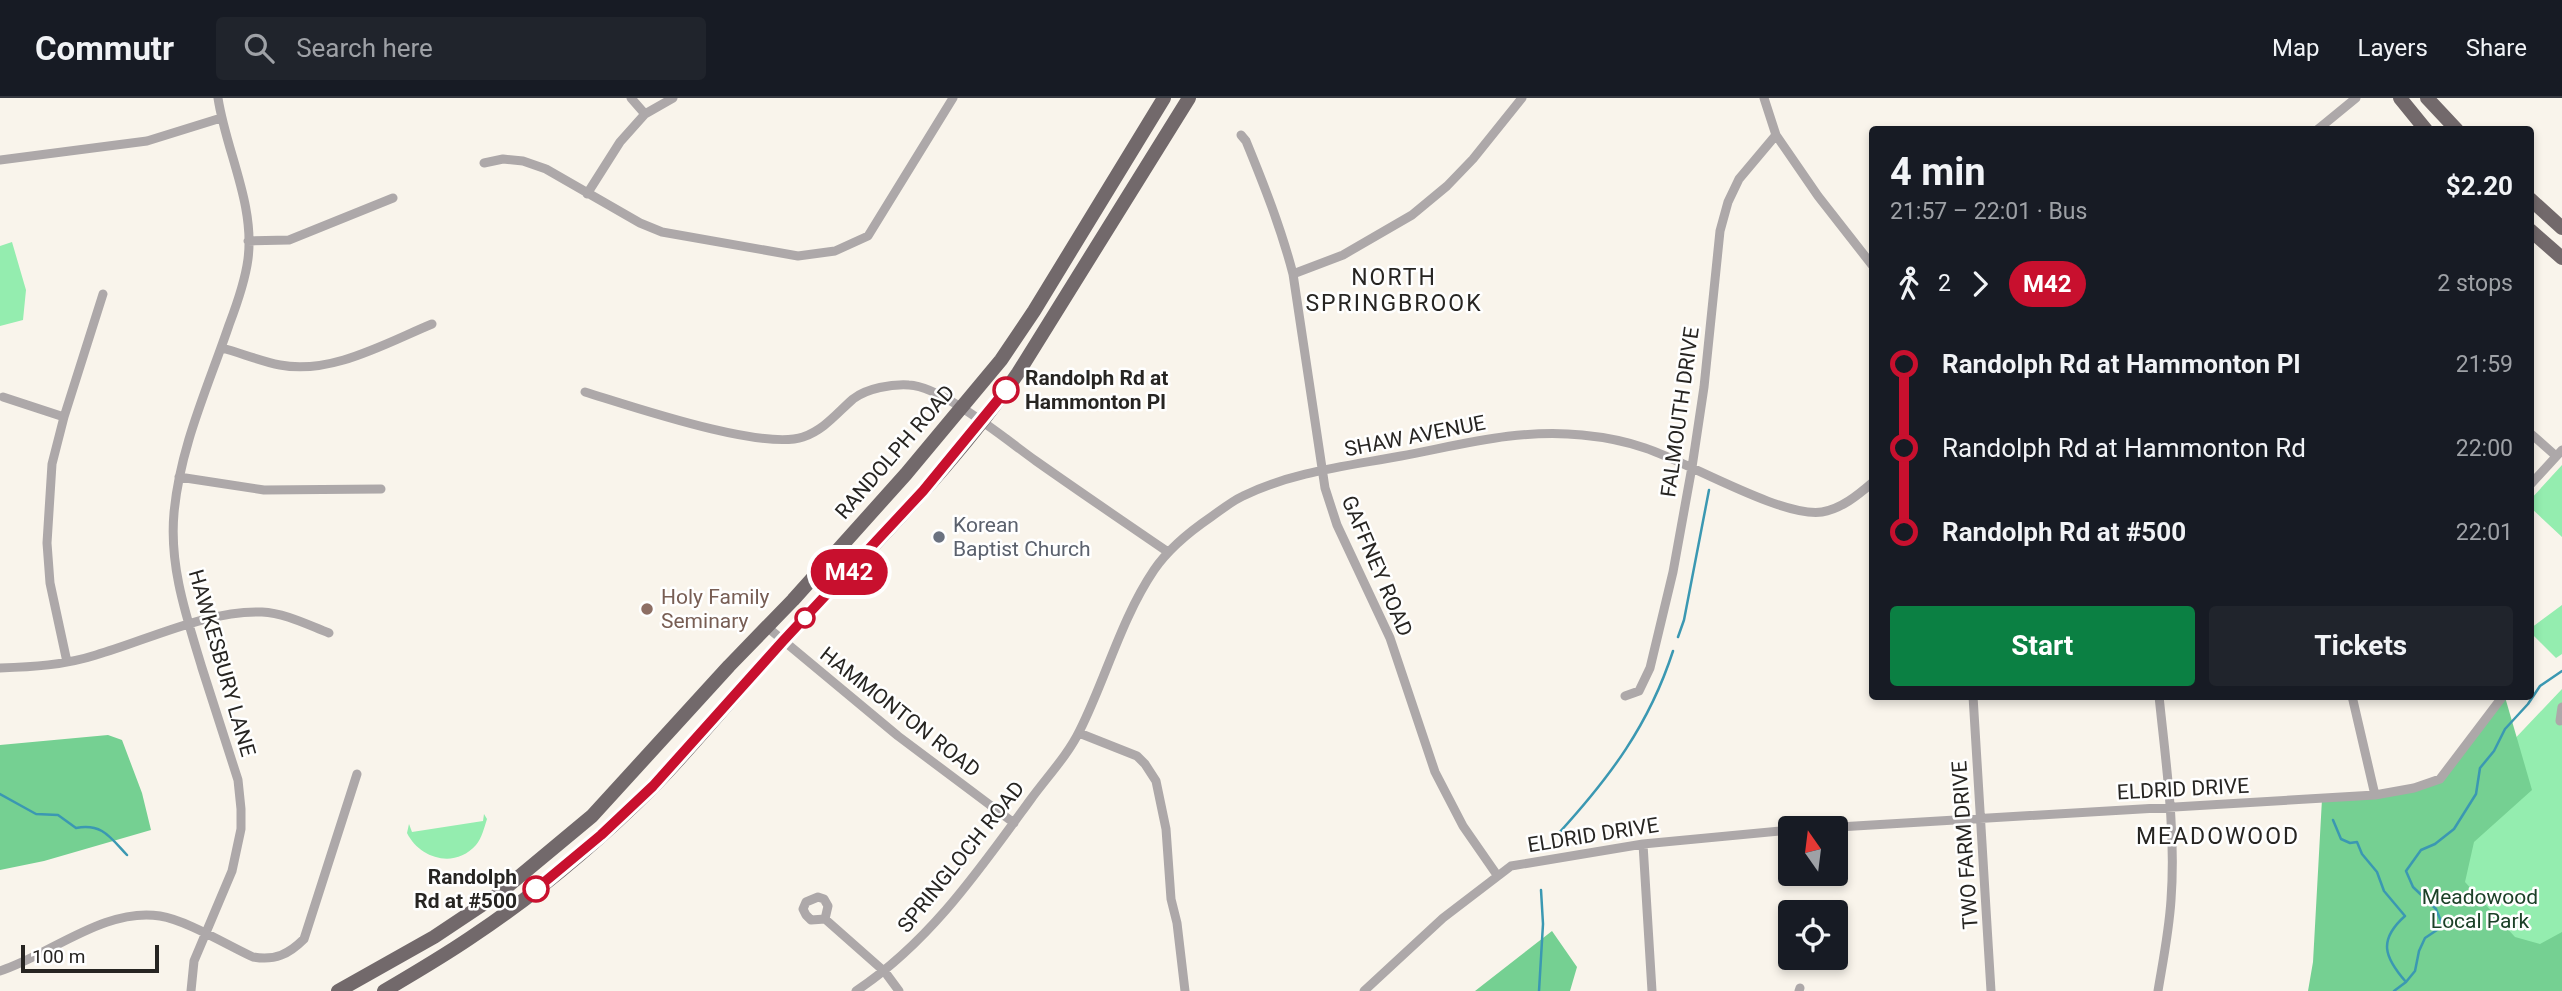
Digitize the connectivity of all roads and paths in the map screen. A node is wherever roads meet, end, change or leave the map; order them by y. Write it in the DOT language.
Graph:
graph roads {
  1 [pos="218,98"];
  2 [pos="631,98"];
  3 [pos="673,98"];
  4 [pos="953,98"];
  5 [pos="1164,98"];
  6 [pos="1189,98"];
  7 [pos="1522,98"];
  8 [pos="1763,98"];
  9 [pos="2356,98"];
  10 [pos="2400,98"];
  11 [pos="2427,98"];
  12 [pos="645,114"];
  13 [pos="221,118"];
  14 [pos="2322,126"];
  15 [pos="2423,126"];
  16 [pos="2453,126"];
  17 [pos="1241,135"];
  18 [pos="1776,135"];
  19 [pos="0,160"];
  20 [pos="484,163"];
  21 [pos="587,194"];
  22 [pos="393,198"];
  23 [pos="2534,203"];
  24 [pos="2562,228"];
  25 [pos="2534,234"];
  26 [pos="248,241"];
  27 [pos="2562,258"];
  28 [pos="1869,261"];
  29 [pos="1293,274"];
  30 [pos="103,294"];
  31 [pos="432,324"];
  32 [pos="222,348"];
  33 [pos="585,393"];
  34 [pos="2,397"];
  35 [pos="960,408"];
  36 [pos="64,417"];
  37 [pos="982,421"];
  38 [pos="2534,436"];
  39 [pos="2559,453"];
  40 [pos="1692,467"];
  41 [pos="1322,471"];
  42 [pos="179,477"];
  43 [pos="2534,481"];
  44 [pos="1869,485"];
  45 [pos="382,489"];
  46 [pos="1168,552"];
  47 [pos="189,625"];
  48 [pos="767,627"];
  49 [pos="329,633"];
  50 [pos="783,641"];
  51 [pos="67,662"];
  52 [pos="0,668"];
  53 [pos="1625,696"];
  54 [pos="1973,700"];
  55 [pos="2159,700"];
  56 [pos="2353,700"];
  57 [pos="2500,700"];
  58 [pos="2562,707"];
  59 [pos="2560,722"];
  60 [pos="1079,733"];
  61 [pos="357,775"];
  62 [pos="2375,795"];
  63 [pos="2170,807"];
  64 [pos="1981,818"];
  65 [pos="1014,823"];
  66 [pos="1848,826"];
  67 [pos="1778,831"];
  68 [pos="1643,844"];
  69 [pos="1497,874"];
  70 [pos="825,919"];
  71 [pos="204,934"];
  72 [pos="0,971"];
  73 [pos="885,972"];
  74 [pos="191,991"];
  75 [pos="338,991"];
  76 [pos="384,991"];
  77 [pos="856,991"];
  78 [pos="899,991"];
  79 [pos="1185,991"];
  80 [pos="1364,991"];
  81 [pos="1653,991"];
  82 [pos="1991,991"];
  83 [pos="2158,991"];
  1 -- 13 [label="street, HAWKESBURY LANE"];
  2 -- 12 [label="street"];
  3 -- 12 [label="street"];
  4 -- 21 [label="street"];
  5 -- 35 [label="main road, RANDOLPH ROAD"];
  6 -- 37 [label="main road"];
  7 -- 29 [label="street"];
  8 -- 18 [label="street"];
  9 -- 14 [label="street"];
  10 -- 15 [label="main road"];
  11 -- 16 [label="main road"];
  12 -- 21 [label="street"];
  13 -- 19 [label="street"];
  13 -- 26 [label="street, HAWKESBURY LANE"];
  17 -- 29 [label="street, GAFFNEY ROAD"];
  18 -- 28 [label="street"];
  18 -- 40 [label="street, FALMOUTH DRIVE"];
  20 -- 21 [label="street"];
  22 -- 26 [label="street"];
  23 -- 24 [label="main road"];
  25 -- 27 [label="main road"];
  26 -- 32 [label="street, HAWKESBURY LANE"];
  29 -- 41 [label="street, GAFFNEY ROAD"];
  30 -- 36 [label="street"];
  31 -- 32 [label="street"];
  32 -- 42 [label="street, HAWKESBURY LANE"];
  33 -- 35 [label="street"];
  34 -- 36 [label="street"];
  35 -- 37 [label="street"];
  35 -- 48 [label="main road, RANDOLPH ROAD"];
  36 -- 51 [label="street"];
  37 -- 46 [label="street"];
  37 -- 50 [label="main road"];
  38 -- 39 [label="street"];
  39 -- 43 [label="street"];
  40 -- 41 [label="street, SHAW AVENUE"];
  40 -- 44 [label="street, SHAW AVENUE"];
  40 -- 53 [label="street, FALMOUTH DRIVE"];
  41 -- 46 [label="street, SHAW AVENUE"];
  41 -- 69 [label="street, GAFFNEY ROAD"];
  42 -- 45 [label="street"];
  42 -- 47 [label="street, HAWKESBURY LANE"];
  46 -- 60 [label="street, SHAW AVENUE"];
  47 -- 49 [label="street"];
  47 -- 51 [label="street"];
  47 -- 71 [label="street, HAWKESBURY LANE"];
  48 -- 50 [label="street, HAMMONTON ROAD"];
  48 -- 75 [label="main road, RANDOLPH ROAD"];
  50 -- 65 [label="street, HAMMONTON ROAD"];
  50 -- 76 [label="main road"];
  51 -- 52 [label="street"];
  54 -- 64 [label="street, TWO FARM DRIVE"];
  55 -- 63 [label="street"];
  56 -- 62 [label="street"];
  57 -- 62 [label="street, ELDRID DRIVE"];
  58 -- 59 [label="street"];
  60 -- 65 [label="street, SPRINGLOCH ROAD"];
  60 -- 79 [label="street"];
  61 -- 71 [label="street"];
  62 -- 63 [label="street, ELDRID DRIVE"];
  63 -- 64 [label="street, ELDRID DRIVE"];
  63 -- 83 [label="street"];
  64 -- 66 [label="street, ELDRID DRIVE"];
  64 -- 82 [label="street, TWO FARM DRIVE"];
  65 -- 73 [label="street, SPRINGLOCH ROAD"];
  67 -- 68 [label="street, ELDRID DRIVE"];
  68 -- 69 [label="street, ELDRID DRIVE"];
  68 -- 81 [label="street"];
  69 -- 80 [label="street, ELDRID DRIVE"];
  70 -- 73 [label="street"];
  71 -- 72 [label="street"];
  71 -- 74 [label="street, HAWKESBURY LANE"];
  73 -- 77 [label="street, SPRINGLOCH ROAD"];
  73 -- 78 [label="street"];
}
